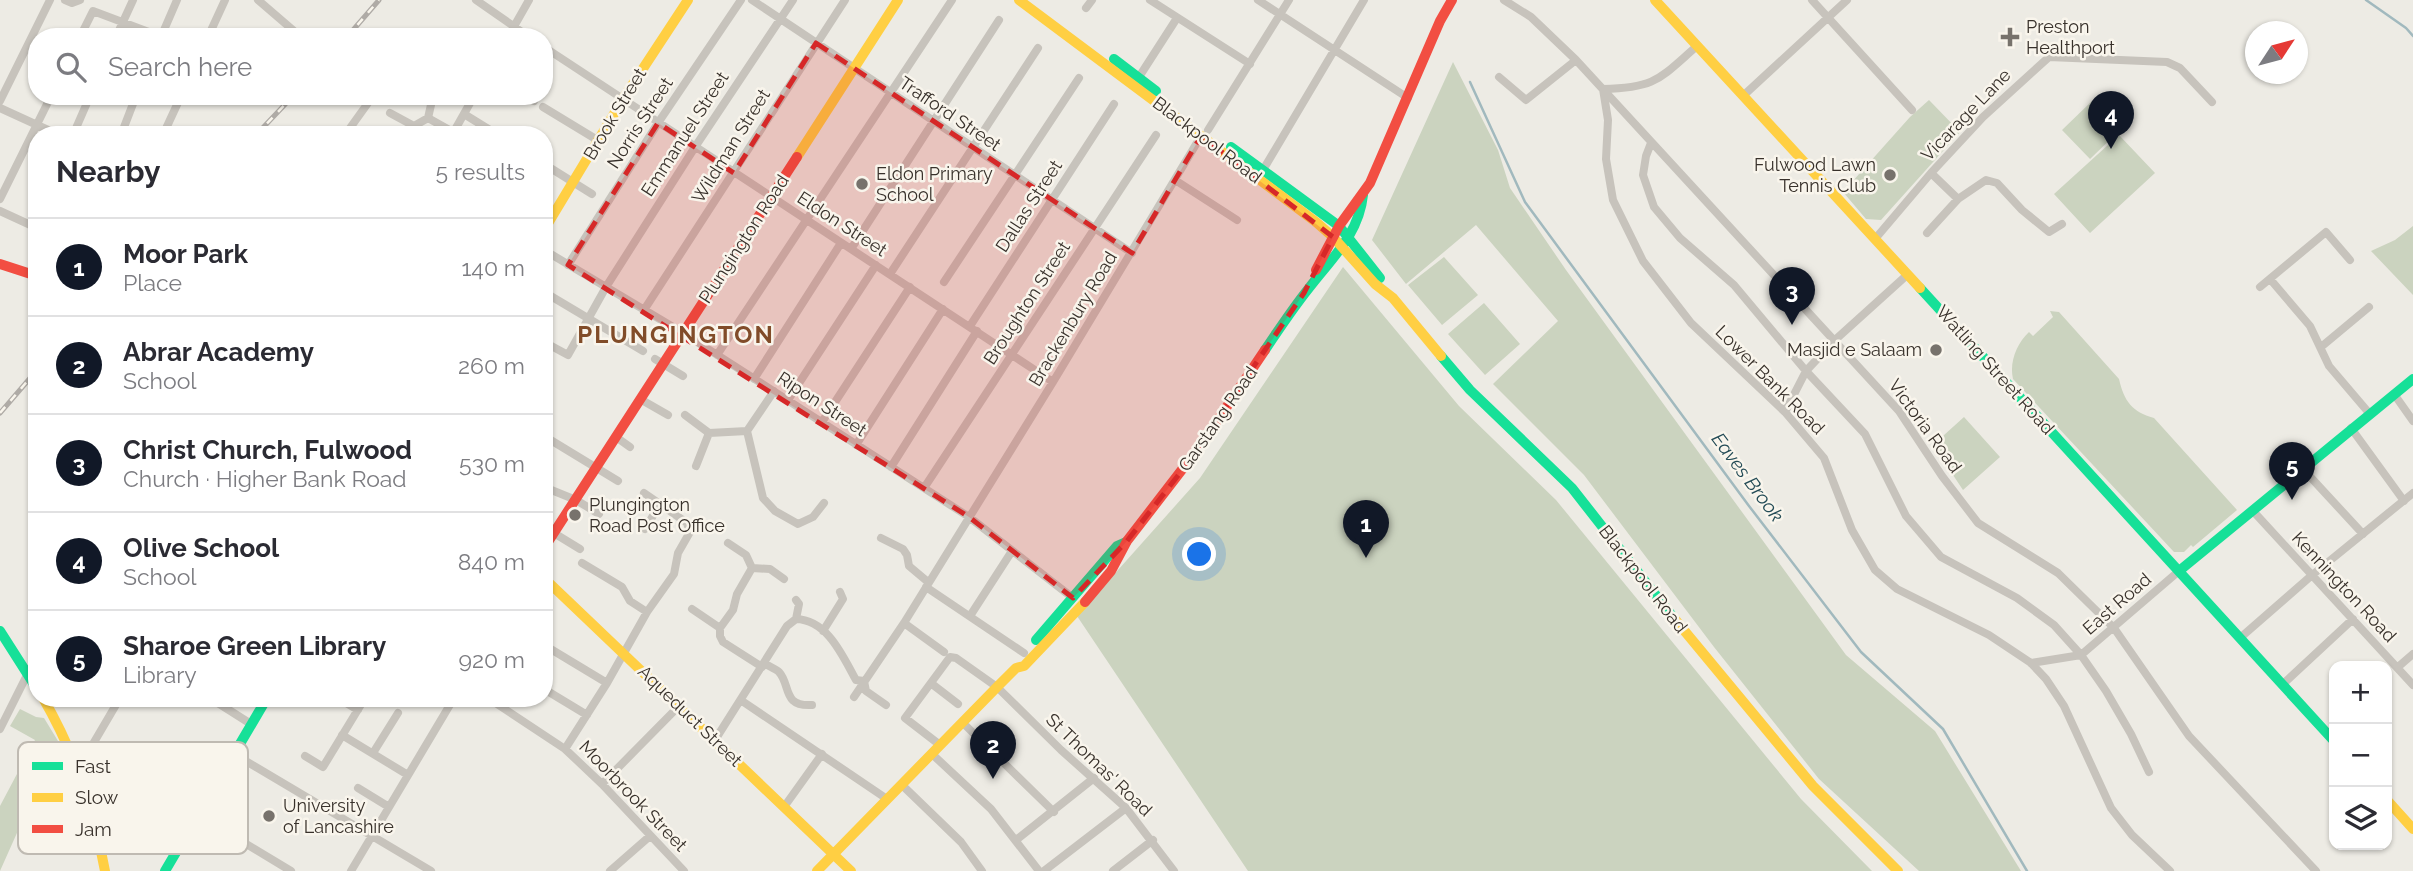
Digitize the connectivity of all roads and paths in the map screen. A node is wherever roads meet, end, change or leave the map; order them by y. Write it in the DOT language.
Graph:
graph roads {
  1 [pos="50,0"];
  2 [pos="65,0"];
  3 [pos="133,0"];
  4 [pos="177,0"];
  5 [pos="225,0"];
  6 [pos="258,0"];
  7 [pos="476,0"];
  8 [pos="529,0"];
  9 [pos="688,0"];
  10 [pos="741,0"];
  11 [pos="752,0"];
  12 [pos="793,0"];
  13 [pos="845,0"];
  14 [pos="898,0"];
  15 [pos="952,0"];
  16 [pos="1019,0"];
  17 [pos="1033,0"];
  18 [pos="1092,0"];
  19 [pos="1150,0"];
  20 [pos="1258,0"];
  21 [pos="1289,0"];
  22 [pos="1364,0"];
  23 [pos="1452,0"];
  24 [pos="1504,0"];
  25 [pos="1655,0"];
  26 [pos="1812,0"];
  27 [pos="1847,0"];
  28 [pos="79,1"];
  29 [pos="1086,8"];
  30 [pos="1280,15"];
  31 [pos="1177,18"];
  32 [pos="1829,18"];
  33 [pos="780,19"];
  34 [pos="998,21"];
  35 [pos="123,23"];
  36 [pos="514,26"];
  37 [pos="36,28"];
  38 [pos="84,28"];
  39 [pos="120,28"];
  40 [pos="137,28"];
  41 [pos="165,28"];
  42 [pos="212,28"];
  43 [pos="291,28"];
  44 [pos="517,28"];
  45 [pos="816,43"];
  46 [pos="28,44"];
  47 [pos="1698,47"];
  48 [pos="1333,49"];
  49 [pos="1036,51"];
  50 [pos="553,53"];
  51 [pos="1576,60"];
  52 [pos="1250,64"];
  53 [pos="854,68"];
  54 [pos="1499,76"];
  55 [pos="1139,77"];
  56 [pos="1077,80"];
  57 [pos="1603,89"];
  58 [pos="891,94"];
  59 [pos="1744,95"];
  60 [pos="1408,98"];
  61 [pos="623,99"];
  62 [pos="0,101"];
  63 [pos="2212,102"];
  64 [pos="1114,104"];
  65 [pos="47,105"];
  66 [pos="86,105"];
  67 [pos="133,105"];
  68 [pos="177,105"];
  69 [pos="367,105"];
  70 [pos="431,105"];
  71 [pos="469,105"];
  72 [pos="543,107"];
  73 [pos="0,108"];
  74 [pos="1912,110"];
  75 [pos="390,113"];
  76 [pos="464,114"];
  77 [pos="428,118"];
  78 [pos="658,122"];
  79 [pos="933,122"];
  80 [pos="38,125"];
  81 [pos="77,126"];
  82 [pos="124,126"];
  83 [pos="167,126"];
  84 [pos="353,126"];
  85 [pos="440,126"];
  86 [pos="457,126"];
  87 [pos="483,126"];
  88 [pos="1205,133"];
  89 [pos="1156,135"];
  90 [pos="599,141"];
  91 [pos="1651,143"];
  92 [pos="28,144"];
  93 [pos="695,147"];
  94 [pos="971,148"];
  95 [pos="553,170"];
  96 [pos="1263,170"];
  97 [pos="734,173"];
  98 [pos="1931,173"];
  99 [pos="1013,176"];
  100 [pos="1175,180"];
  101 [pos="573,183"];
  102 [pos="592,194"];
  103 [pos="772,197"];
  104 [pos="0,199"];
  105 [pos="1052,199"];
  106 [pos="1359,199"];
  107 [pos="1958,199"];
  108 [pos="1316,209"];
  109 [pos="0,211"];
  110 [pos="553,215"];
  111 [pos="806,220"];
  112 [pos="1237,220"];
  113 [pos="28,224"];
  114 [pos="2062,224"];
  115 [pos="1339,226"];
  116 [pos="1094,229"];
  117 [pos="1927,233"];
  118 [pos="1333,237"];
  119 [pos="1875,239"];
  120 [pos="1345,242"];
  121 [pos="841,243"];
  122 [pos="851,249"];
  123 [pos="1132,253"];
  124 [pos="553,256"];
  125 [pos="2350,260"];
  126 [pos="0,264"];
  127 [pos="568,265"];
  128 [pos="876,265"];
  129 [pos="1327,267"];
  130 [pos="1361,268"];
  131 [pos="28,273"];
  132 [pos="890,274"];
  133 [pos="1907,275"];
  134 [pos="2270,279"];
  135 [pos="944,282"];
  136 [pos="606,287"];
  137 [pos="909,287"];
  138 [pos="2260,287"];
  139 [pos="1385,290"];
  140 [pos="1304,293"];
  141 [pos="553,297"];
  142 [pos="2369,307"];
  143 [pos="943,309"];
  144 [pos="644,310"];
  145 [pos="588,317"];
  146 [pos="974,329"];
  147 [pos="683,333"];
  148 [pos="1835,340"];
  149 [pos="553,347"];
  150 [pos="2321,347"];
  151 [pos="643,351"];
  152 [pos="1011,354"];
  153 [pos="717,355"];
  154 [pos="659,361"];
  155 [pos="1806,371"];
  156 [pos="683,376"];
  157 [pos="754,379"];
  158 [pos="2413,379"];
  159 [pos="1053,382"];
  160 [pos="774,391"];
  161 [pos="2393,394"];
  162 [pos="640,399"];
  163 [pos="788,400"];
  164 [pos="1785,412"];
  165 [pos="2369,413"];
  166 [pos="668,415"];
  167 [pos="685,415"];
  168 [pos="2413,421"];
  169 [pos="822,422"];
  170 [pos="2351,428"];
  171 [pos="747,431"];
  172 [pos="709,433"];
  173 [pos="616,437"];
  174 [pos="553,442"];
  175 [pos="856,444"];
  176 [pos="630,447"];
  177 [pos="696,466"];
  178 [pos="891,467"];
  179 [pos="596,468"];
  180 [pos="2303,469"];
  181 [pos="618,481"];
  182 [pos="924,488"];
  183 [pos="553,491"];
  184 [pos="644,494"];
  185 [pos="2413,494"];
  186 [pos="576,500"];
  187 [pos="2404,501"];
  188 [pos="824,503"];
  189 [pos="660,504"];
  190 [pos="2253,511"];
  191 [pos="599,514"];
  192 [pos="969,517"];
  193 [pos="553,526"];
  194 [pos="645,529"];
  195 [pos="553,532"];
  196 [pos="2363,534"];
  197 [pos="881,538"];
  198 [pos="728,543"];
  199 [pos="580,549"];
  200 [pos="1012,551"];
  201 [pos="582,563"];
  202 [pos="752,568"];
  203 [pos="2179,571"];
  204 [pos="2311,576"];
  205 [pos="784,579"];
  206 [pos="927,584"];
  207 [pos="553,586"];
  208 [pos="840,592"];
  209 [pos="796,600"];
  210 [pos="1077,602"];
  211 [pos="692,609"];
  212 [pos="647,612"];
  213 [pos="970,616"];
  214 [pos="796,619"];
  215 [pos="2353,619"];
  216 [pos="904,623"];
  217 [pos="720,628"];
  218 [pos="2114,628"];
  219 [pos="0,631"];
  220 [pos="823,631"];
  221 [pos="2240,638"];
  222 [pos="553,651"];
  223 [pos="623,652"];
  224 [pos="1024,653"];
  225 [pos="947,654"];
  226 [pos="2413,654"];
  227 [pos="2081,655"];
  228 [pos="2031,663"];
  229 [pos="763,665"];
  230 [pos="2398,667"];
  231 [pos="1016,668"];
  232 [pos="27,675"];
  233 [pos="864,681"];
  234 [pos="607,684"];
  235 [pos="932,684"];
  236 [pos="2283,684"];
  237 [pos="2413,685"];
  238 [pos="997,687"];
  239 [pos="553,695"];
  240 [pos="854,697"];
  241 [pos="742,701"];
  242 [pos="958,704"];
  243 [pos="812,705"];
  244 [pos="886,705"];
  245 [pos="679,706"];
  246 [pos="48,707"];
  247 [pos="115,707"];
  248 [pos="224,707"];
  249 [pos="261,707"];
  250 [pos="353,707"];
  251 [pos="360,707"];
  252 [pos="449,707"];
  253 [pos="502,707"];
  254 [pos="358,710"];
  255 [pos="398,713"];
  256 [pos="587,715"];
  257 [pos="963,723"];
  258 [pos="251,724"];
  259 [pos="0,729"];
  260 [pos="342,735"];
  261 [pos="2329,735"];
  262 [pos="715,740"];
  263 [pos="68,742"];
  264 [pos="94,742"];
  265 [pos="241,742"];
  266 [pos="565,749"];
  267 [pos="936,750"];
  268 [pos="373,753"];
  269 [pos="822,754"];
  270 [pos="305,757"];
  271 [pos="248,762"];
  272 [pos="2148,772"];
  273 [pos="408,775"];
  274 [pos="1094,778"];
  275 [pos="602,784"];
  276 [pos="902,785"];
  277 [pos="358,788"];
  278 [pos="887,799"];
  279 [pos="2392,805"];
  280 [pos="389,807"];
  281 [pos="784,807"];
  282 [pos="1126,808"];
  283 [pos="1054,811"];
  284 [pos="2412,827"];
  285 [pos="371,836"];
  286 [pos="650,836"];
  287 [pos="1016,839"];
  288 [pos="1153,840"];
  289 [pos="248,845"];
  290 [pos="175,854"];
  291 [pos="833,855"];
  292 [pos="165,871"];
  293 [pos="291,871"];
  294 [pos="351,871"];
  295 [pos="432,871"];
  296 [pos="610,871"];
  297 [pos="684,871"];
  298 [pos="817,871"];
  299 [pos="851,871"];
  300 [pos="981,871"];
  301 [pos="1041,871"];
  302 [pos="1113,871"];
  303 [pos="1174,871"];
  304 [pos="1898,871"];
  305 [pos="2170,871"];
  306 [pos="2316,871"];
  1 -- 37 [label="street"];
  2 -- 28 [label="street"];
  3 -- 35 [label="street"];
  4 -- 41 [label="street"];
  5 -- 42 [label="street"];
  6 -- 43 [label="street"];
  7 -- 36 [label="street"];
  8 -- 36 [label="street"];
  9 -- 61 [label="main road, Brook Street"];
  10 -- 78 [label="street, Norris Street"];
  11 -- 33 [label="street, Trafford Street"];
  12 -- 33 [label="street, Emmanuel Street"];
  13 -- 45 [label="street, Wildman Street"];
  14 -- 53 [label="main road, Plungington Road"];
  15 -- 58 [label="street"];
  16 -- 88 [label="main road, Blackpool Road"];
  17 -- 55 [label="main road, Blackpool Road"];
  18 -- 29 [label="street"];
  19 -- 31 [label="street"];
  20 -- 30 [label="street"];
  21 -- 30 [label="street, Brackenbury Road"];
  22 -- 48 [label="street"];
  23 -- 60 [label="main road, Garstang Road"];
  24 -- 51 [label="street, Victoria Road"];
  25 -- 47 [label="main road, Watling Street Road"];
  26 -- 32 [label="street"];
  27 -- 32 [label="street"];
  30 -- 48 [label="street"];
  30 -- 52 [label="street, Brackenbury Road"];
  31 -- 52 [label="street"];
  31 -- 55 [label="street"];
  32 -- 59 [label="street"];
  32 -- 74 [label="street"];
  33 -- 45 [label="street, Trafford Street"];
  33 -- 93 [label="street, Emmanuel Street"];
  34 -- 79 [label="street"];
  35 -- 38 [label="street"];
  35 -- 39 [label="street"];
  35 -- 40 [label="street"];
  36 -- 44 [label="street"];
  45 -- 53 [label="street, Trafford Street"];
  45 -- 97 [label="street, Wildman Street"];
  46 -- 62 [label="street"];
  47 -- 57 [label="street"];
  47 -- 59 [label="main road, Watling Street Road"];
  48 -- 60 [label="street"];
  48 -- 96 [label="street"];
  49 -- 94 [label="street"];
  50 -- 61 [label="street, Eldon Street"];
  51 -- 54 [label="street"];
  51 -- 57 [label="street, Victoria Road"];
  52 -- 88 [label="street, Brackenbury Road"];
  53 -- 58 [label="street, Trafford Street"];
  53 -- 103 [label="main road, Plungington Road"];
  55 -- 88 [label="main road, Blackpool Road"];
  56 -- 99 [label="street"];
  57 -- 91 [label="street, Victoria Road"];
  57 -- 164 [label="street, Lower Bank Road"];
  58 -- 79 [label="street, Trafford Street"];
  58 -- 111 [label="street"];
  59 -- 119 [label="main road, Watling Street Road"];
  60 -- 106 [label="main road, Garstang Road"];
  61 -- 78 [label="street, Eldon Street"];
  61 -- 90 [label="main road, Brook Street"];
  63 -- 98 [label="street, Vicarage Lane"];
  64 -- 105 [label="street, Dallas Street"];
  65 -- 80 [label="street"];
  66 -- 81 [label="street"];
  67 -- 82 [label="street"];
  68 -- 83 [label="street"];
  69 -- 84 [label="street"];
  70 -- 77 [label="street"];
  71 -- 76 [label="street"];
  72 -- 90 [label="street"];
  73 -- 80 [label="street"];
  75 -- 77 [label="street"];
  76 -- 86 [label="street"];
  76 -- 87 [label="street"];
  77 -- 85 [label="street"];
  78 -- 93 [label="street, Eldon Street"];
  78 -- 127 [label="street, Norris Street"];
  79 -- 94 [label="street, Trafford Street"];
  79 -- 122 [label="street"];
  88 -- 96 [label="main road, Blackpool Road"];
  88 -- 100 [label="street, Brackenbury Road"];
  88 -- 118 [label="main road, Blackpool Road"];
  89 -- 116 [label="street, Broughton Street"];
  90 -- 101 [label="main road, Brook Street"];
  91 -- 148 [label="street, Victoria Road"];
  91 -- 155 [label="street"];
  92 -- 104 [label="street"];
  93 -- 97 [label="street, Eldon Street"];
  93 -- 136 [label="street, Emmanuel Street"];
  94 -- 99 [label="street, Trafford Street"];
  94 -- 132 [label="street"];
  95 -- 101 [label="street"];
  96 -- 108 [label="main road, Blackpool Road"];
  97 -- 103 [label="street, Eldon Street"];
  97 -- 144 [label="street, Wildman Street"];
  98 -- 107 [label="street"];
  98 -- 119 [label="street, Vicarage Lane"];
  99 -- 105 [label="street, Trafford Street"];
  99 -- 135 [label="street"];
  100 -- 112 [label="street"];
  100 -- 123 [label="street, Brackenbury Road"];
  101 -- 102 [label="street"];
  101 -- 110 [label="main road, Brook Street"];
  103 -- 111 [label="street, Eldon Street"];
  103 -- 147 [label="main road, Plungington Road"];
  105 -- 116 [label="street, Trafford Street"];
  105 -- 146 [label="street, Dallas Street"];
  106 -- 108 [label="main road"];
  106 -- 115 [label="main road, Garstang Road"];
  106 -- 120 [label="main road, Garstang Road"];
  107 -- 114 [label="street"];
  107 -- 117 [label="street"];
  108 -- 115 [label="main road, Blackpool Road"];
  109 -- 113 [label="street"];
  111 -- 121 [label="street, Eldon Street"];
  111 -- 153 [label="street"];
  115 -- 118 [label="main road, Garstang Road"];
  115 -- 120 [label="main road, Blackpool Road"];
  116 -- 123 [label="street, Trafford Street"];
  116 -- 152 [label="street, Broughton Street"];
  118 -- 120 [label="main road, Blackpool Road"];
  118 -- 140 [label="main road, Garstang Road"];
  119 -- 133 [label="main road, Watling Street Road"];
  120 -- 129 [label="main road, Garstang Road"];
  120 -- 130 [label="main road, Blackpool Road"];
  120 -- 139 [label="main road, Blackpool Road"];
  121 -- 122 [label="street, Eldon Street"];
  121 -- 157 [label="street"];
  122 -- 128 [label="street, Eldon Street"];
  123 -- 159 [label="street, Brackenbury Road"];
  124 -- 127 [label="street, Ripon Street"];
  125 -- 134 [label="street"];
  126 -- 131 [label="main road"];
  127 -- 136 [label="street, Ripon Street"];
  128 -- 132 [label="street, Eldon Street"];
  128 -- 163 [label="street"];
  129 -- 130 [label="main road"];
  129 -- 140 [label="main road, Garstang Road"];
  130 -- 139 [label="main road, Blackpool Road"];
  132 -- 137 [label="street, Eldon Street"];
  133 -- 148 [label="street"];
  133 -- 203 [label="main road, Watling Street Road"];
  134 -- 138 [label="street"];
  134 -- 150 [label="street"];
  136 -- 144 [label="street, Ripon Street"];
  136 -- 145 [label="street, Emmanuel Street"];
  137 -- 143 [label="street, Eldon Street"];
  137 -- 169 [label="street"];
  139 -- 304 [label="main road, Blackpool Road"];
  140 -- 210 [label="main road, Garstang Road"];
  141 -- 145 [label="street"];
  142 -- 150 [label="street"];
  143 -- 146 [label="street, Eldon Street"];
  143 -- 175 [label="street"];
  144 -- 147 [label="street, Ripon Street"];
  145 -- 149 [label="street, Emmanuel Street"];
  145 -- 151 [label="street"];
  146 -- 152 [label="street, Eldon Street"];
  146 -- 178 [label="street, Dallas Street"];
  147 -- 153 [label="street, Ripon Street"];
  147 -- 154 [label="main road, Plungington Road"];
  148 -- 155 [label="street"];
  148 -- 218 [label="street, Victoria Road"];
  150 -- 165 [label="street"];
  152 -- 159 [label="street, Eldon Street"];
  152 -- 182 [label="street, Broughton Street"];
  153 -- 157 [label="street, Ripon Street"];
  154 -- 156 [label="street"];
  154 -- 162 [label="main road, Plungington Road"];
  155 -- 164 [label="street"];
  155 -- 227 [label="street"];
  157 -- 160 [label="street, Ripon Street"];
  158 -- 161 [label="main road"];
  159 -- 192 [label="street, Brackenbury Road"];
  160 -- 163 [label="street, Ripon Street"];
  160 -- 171 [label="street"];
  161 -- 165 [label="main road"];
  161 -- 168 [label="street"];
  162 -- 166 [label="street"];
  162 -- 173 [label="main road, Plungington Road"];
  163 -- 169 [label="street, Ripon Street"];
  164 -- 228 [label="street, Lower Bank Road"];
  165 -- 170 [label="main road"];
  167 -- 172 [label="street"];
  169 -- 175 [label="street, Ripon Street"];
  170 -- 180 [label="main road"];
  170 -- 187 [label="street"];
  171 -- 172 [label="street"];
  171 -- 188 [label="street"];
  172 -- 177 [label="street"];
  173 -- 176 [label="street"];
  173 -- 179 [label="main road, Plungington Road"];
  174 -- 179 [label="street"];
  175 -- 178 [label="street, Ripon Street"];
  178 -- 182 [label="street, Ripon Street"];
  179 -- 181 [label="street"];
  179 -- 186 [label="main road, Plungington Road"];
  180 -- 190 [label="main road"];
  180 -- 196 [label="street"];
  182 -- 192 [label="street, Ripon Street"];
  183 -- 186 [label="street"];
  184 -- 189 [label="street"];
  185 -- 187 [label="street"];
  186 -- 191 [label="street"];
  186 -- 193 [label="main road, Plungington Road"];
  187 -- 196 [label="street"];
  189 -- 194 [label="street"];
  189 -- 212 [label="street"];
  190 -- 203 [label="main road"];
  190 -- 204 [label="street, Kennington Road"];
  192 -- 200 [label="street, Ripon Street"];
  192 -- 206 [label="street, Brackenbury Road"];
  195 -- 199 [label="street"];
  196 -- 204 [label="street"];
  197 -- 206 [label="street"];
  198 -- 202 [label="street"];
  200 -- 210 [label="street, Ripon Street"];
  200 -- 213 [label="street"];
  201 -- 212 [label="street"];
  202 -- 205 [label="street"];
  202 -- 217 [label="street"];
  203 -- 218 [label="street, East Road"];
  203 -- 221 [label="main road, Watling Street Road"];
  204 -- 215 [label="street, Kennington Road"];
  204 -- 221 [label="street"];
  206 -- 213 [label="street"];
  206 -- 216 [label="street, Brackenbury Road"];
  207 -- 223 [label="main road, Aqueduct Street"];
  208 -- 220 [label="street"];
  209 -- 214 [label="street"];
  210 -- 224 [label="main road, Garstang Road"];
  210 -- 231 [label="main road, Garstang Road"];
  211 -- 217 [label="street"];
  212 -- 223 [label="street"];
  213 -- 224 [label="street"];
  214 -- 220 [label="street"];
  214 -- 229 [label="street"];
  215 -- 230 [label="street, Kennington Road"];
  215 -- 236 [label="street"];
  216 -- 225 [label="street, St Thomas' Road"];
  216 -- 233 [label="street, Brackenbury Road"];
  217 -- 229 [label="street"];
  218 -- 227 [label="street, East Road"];
  218 -- 306 [label="street, Victoria Road"];
  219 -- 232 [label="main road"];
  220 -- 233 [label="street"];
  221 -- 236 [label="main road, Watling Street Road"];
  222 -- 234 [label="street"];
  223 -- 234 [label="street"];
  223 -- 245 [label="main road, Aqueduct Street"];
  224 -- 231 [label="main road, Garstang Road"];
  225 -- 235 [label="street"];
  225 -- 238 [label="street, St Thomas' Road"];
  226 -- 230 [label="street"];
  227 -- 228 [label="street, East Road"];
  227 -- 272 [label="street"];
  228 -- 305 [label="street, Lower Bank Road"];
  229 -- 241 [label="street"];
  229 -- 243 [label="street"];
  230 -- 237 [label="street, Kennington Road"];
  231 -- 238 [label="main road, Garstang Road"];
  232 -- 259 [label="street"];
  233 -- 240 [label="street, Brackenbury Road"];
  233 -- 244 [label="street"];
  234 -- 256 [label="street"];
  235 -- 242 [label="street"];
  235 -- 267 [label="street"];
  236 -- 261 [label="main road, Watling Street Road"];
  238 -- 257 [label="main road, Garstang Road"];
  238 -- 274 [label="street, St Thomas' Road"];
  239 -- 256 [label="street"];
  241 -- 262 [label="street"];
  241 -- 269 [label="street"];
  245 -- 262 [label="main road, Aqueduct Street"];
  245 -- 275 [label="street"];
  246 -- 263 [label="main road"];
  247 -- 264 [label="street"];
  248 -- 258 [label="street"];
  249 -- 258 [label="main road"];
  250 -- 254 [label="street"];
  251 -- 254 [label="street"];
  252 -- 273 [label="street"];
  253 -- 266 [label="street, Moorbrook Street"];
  254 -- 260 [label="street"];
  255 -- 268 [label="street"];
  256 -- 266 [label="street"];
  257 -- 267 [label="main road, Garstang Road"];
  257 -- 283 [label="street"];
  258 -- 265 [label="main road"];
  260 -- 268 [label="street"];
  260 -- 270 [label="street"];
  262 -- 281 [label="main road, Aqueduct Street"];
  266 -- 275 [label="street, Moorbrook Street"];
  267 -- 276 [label="main road, Garstang Road"];
  267 -- 287 [label="street"];
  268 -- 273 [label="street"];
  269 -- 278 [label="street"];
  269 -- 281 [label="street"];
  271 -- 285 [label="street"];
  273 -- 280 [label="street"];
  274 -- 282 [label="street, St Thomas' Road"];
  274 -- 283 [label="street"];
  275 -- 286 [label="street, Moorbrook Street"];
  276 -- 278 [label="main road, Garstang Road"];
  276 -- 300 [label="street"];
  277 -- 280 [label="street"];
  278 -- 291 [label="main road, Garstang Road"];
  279 -- 284 [label="main road"];
  280 -- 285 [label="street"];
  281 -- 291 [label="main road, Aqueduct Street"];
  282 -- 288 [label="street, St Thomas' Road"];
  282 -- 301 [label="street"];
  283 -- 287 [label="street"];
  285 -- 294 [label="street"];
  285 -- 295 [label="street"];
  286 -- 296 [label="street"];
  286 -- 297 [label="street, Moorbrook Street"];
  287 -- 301 [label="street"];
  288 -- 302 [label="street"];
  288 -- 303 [label="street, St Thomas' Road"];
  289 -- 293 [label="street"];
  290 -- 292 [label="main road"];
  291 -- 298 [label="main road, Garstang Road"];
  291 -- 299 [label="main road, Aqueduct Street"];
}
